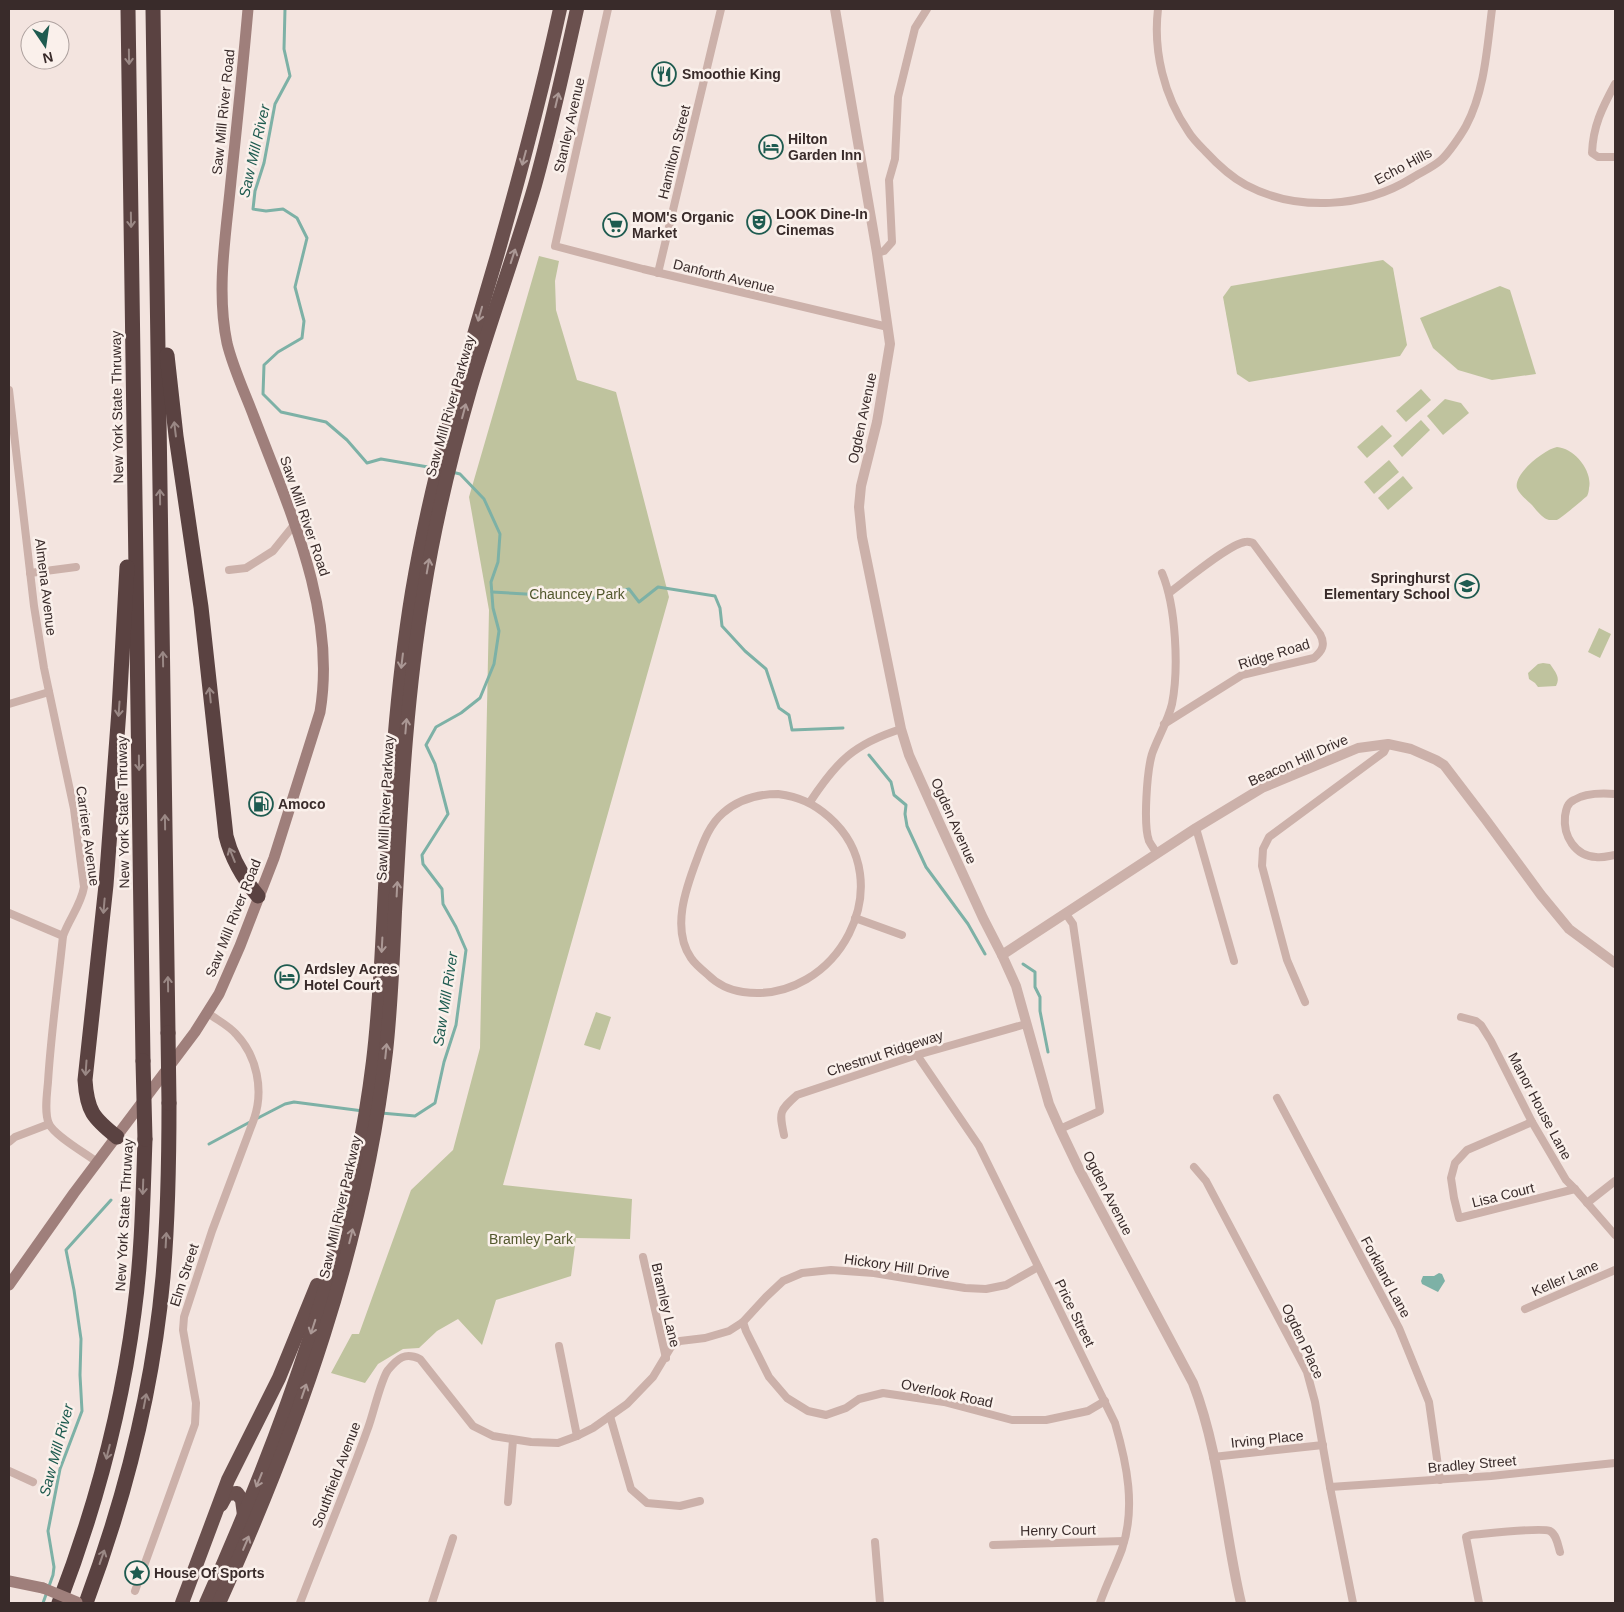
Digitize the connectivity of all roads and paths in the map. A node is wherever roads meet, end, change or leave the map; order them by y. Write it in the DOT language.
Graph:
graph roads {
  1 [pos="128,9"];
  2 [pos="153,9"];
  3 [pos="248,9"];
  4 [pos="560,9"];
  5 [pos="577,9"];
  6 [pos="608,9"];
  7 [pos="721,9"];
  8 [pos="835,9"];
  9 [pos="927,9"];
  10 [pos="1158,9"];
  11 [pos="1492,9"];
  12 [pos="1615,84"];
  13 [pos="1615,157"];
  14 [pos="555,246"];
  15 [pos="877,253"];
  16 [pos="157,260"];
  17 [pos="658,273"];
  18 [pos="888,327"];
  19 [pos="9,390"];
  20 [pos="446,457"];
  21 [pos="135,486"];
  22 [pos="294,525"];
  23 [pos="76,567"];
  24 [pos="229,570"];
  25 [pos="30,573"];
  26 [pos="1162,573"];
  27 [pos="1169,593"];
  28 [pos="44,668"];
  29 [pos="49,692"];
  30 [pos="9,704"];
  31 [pos="1164,724"];
  32 [pos="901,729"];
  33 [pos="1388,744"];
  34 [pos="1615,794"];
  35 [pos="810,802"];
  36 [pos="1196,828"];
  37 [pos="1157,854"];
  38 [pos="1615,855"];
  39 [pos="258,896"];
  40 [pos="9,913"];
  41 [pos="1066,914"];
  42 [pos="856,918"];
  43 [pos="902,935"];
  44 [pos="63,936"];
  45 [pos="1002,955"];
  46 [pos="1234,961"];
  47 [pos="1615,963"];
  48 [pos="1304,1002"];
  49 [pos="208,1013"];
  50 [pos="1461,1017"];
  51 [pos="1026,1024"];
  52 [pos="917,1055"];
  53 [pos="1277,1098"];
  54 [pos="1532,1122"];
  55 [pos="49,1124"];
  56 [pos="369,1128"];
  57 [pos="1060,1129"];
  58 [pos="784,1135"];
  59 [pos="117,1137"];
  60 [pos="9,1142"];
  61 [pos="97,1162"];
  62 [pos="1194,1167"];
  63 [pos="1615,1181"];
  64 [pos="1575,1188"];
  65 [pos="1586,1202"];
  66 [pos="344,1215"];
  67 [pos="1615,1235"];
  68 [pos="642,1257"];
  69 [pos="1038,1267"];
  70 [pos="1615,1270"];
  71 [pos="9,1285"];
  72 [pos="1526,1309"];
  73 [pos="744,1322"];
  74 [pos="559,1346"];
  75 [pos="666,1358"];
  76 [pos="398,1359"];
  77 [pos="1105,1401"];
  78 [pos="610,1416"];
  79 [pos="577,1436"];
  80 [pos="513,1440"];
  81 [pos="1323,1445"];
  82 [pos="1213,1457"];
  83 [pos="1615,1463"];
  84 [pos="9,1471"];
  85 [pos="1440,1480"];
  86 [pos="33,1482"];
  87 [pos="1330,1487"];
  88 [pos="700,1501"];
  89 [pos="508,1502"];
  90 [pos="216,1515"];
  91 [pos="244,1516"];
  92 [pos="453,1538"];
  93 [pos="1124,1541"];
  94 [pos="875,1542"];
  95 [pos="993,1545"];
  96 [pos="1560,1552"];
  97 [pos="9,1581"];
  98 [pos="135,1591"];
  99 [pos="59,1603"];
  100 [pos="79,1603"];
  101 [pos="86,1603"];
  102 [pos="182,1603"];
  103 [pos="206,1603"];
  104 [pos="219,1603"];
  105 [pos="300,1603"];
  106 [pos="432,1603"];
  107 [pos="880,1603"];
  108 [pos="1100,1603"];
  109 [pos="1240,1603"];
  110 [pos="1353,1603"];
  111 [pos="1479,1603"];
  1 -- 21 [label="highway, New York State Thruway, one-way"];
  2 -- 16 [label="highway"];
  3 -- 22 [label="main road, Saw Mill River Road"];
  4 -- 20 [label="highway, Saw Mill River Parkway, one-way"];
  20 -- 5 [label="highway, Saw Mill River Parkway, one-way"];
  6 -- 14 [label="street, Stanley Avenue"];
  7 -- 17 [label="street, Hamilton Street"];
  8 -- 15 [label="street, Ogden Avenue"];
  9 -- 15 [label="street"];
  10 -- 11 [label="street, Echo Hills"];
  12 -- 13 [label="street"];
  14 -- 17 [label="street, Danforth Avenue"];
  15 -- 18 [label="street, Ogden Avenue"];
  39 -- 16 [label="highway, one-way"];
  101 -- 16 [label="highway, one-way, bridge"];
  17 -- 18 [label="street, Danforth Avenue"];
  18 -- 32 [label="street, Ogden Avenue"];
  19 -- 25 [label="street, Almena Avenue"];
  20 -- 56 [label="highway, Saw Mill River Parkway"];
  21 -- 59 [label="highway, one-way"];
  21 -- 99 [label="highway, New York State Thruway, one-way, bridge"];
  22 -- 24 [label="street"];
  22 -- 39 [label="main road, Saw Mill River Road"];
  23 -- 25 [label="street"];
  25 -- 28 [label="street, Almena Avenue"];
  26 -- 27 [label="street"];
  27 -- 31 [label="street"];
  27 -- 31 [label="street, Ridge Road"];
  28 -- 29 [label="street, Carriere Avenue"];
  29 -- 30 [label="street"];
  29 -- 44 [label="street, Carriere Avenue"];
  31 -- 37 [label="street"];
  32 -- 35 [label="street"];
  32 -- 45 [label="street, Ogden Avenue"];
  33 -- 36 [label="street, Beacon Hill Drive"];
  33 -- 47 [label="street, Beacon Hill Drive"];
  33 -- 48 [label="street"];
  34 -- 38 [label="street"];
  35 -- 42 [label="street"];
  35 -- 42 [label="street"];
  36 -- 37 [label="street, Beacon Hill Drive"];
  36 -- 46 [label="street"];
  37 -- 41 [label="street, Beacon Hill Drive"];
  39 -- 49 [label="main road, Saw Mill River Road"];
  40 -- 44 [label="street"];
  41 -- 45 [label="street, Beacon Hill Drive"];
  41 -- 57 [label="street"];
  42 -- 43 [label="street"];
  44 -- 55 [label="street, Carriere Avenue"];
  45 -- 51 [label="street, Ogden Avenue"];
  49 -- 59 [label="main road, Saw Mill River Road"];
  49 -- 98 [label="street, Elm Street"];
  50 -- 54 [label="street, Manor House Lane"];
  51 -- 52 [label="street, Chestnut Ridgeway"];
  51 -- 57 [label="street, Ogden Avenue"];
  52 -- 58 [label="street, Chestnut Ridgeway"];
  52 -- 69 [label="street, Price Street"];
  53 -- 85 [label="street, Forkland Lane"];
  54 -- 64 [label="street, Manor House Lane"];
  54 -- 64 [label="street, Lisa Court"];
  55 -- 60 [label="street"];
  55 -- 61 [label="street"];
  56 -- 66 [label="highway, Saw Mill River Parkway"];
  104 -- 56 [label="highway, Saw Mill River Parkway, one-way"];
  57 -- 82 [label="street, Ogden Avenue"];
  59 -- 61 [label="main road, Saw Mill River Road"];
  61 -- 71 [label="main road, Saw Mill River Road"];
  62 -- 81 [label="street, Ogden Place"];
  63 -- 65 [label="street"];
  64 -- 65 [label="street, Manor House Lane"];
  65 -- 67 [label="street, Manor House Lane"];
  66 -- 90 [label="highway"];
  66 -- 91 [label="highway, Saw Mill River Parkway, one-way"];
  68 -- 75 [label="street, Bramley Lane"];
  69 -- 73 [label="street, Hickory Hill Drive"];
  69 -- 77 [label="street, Price Street"];
  70 -- 72 [label="street, Keller Lane"];
  73 -- 75 [label="street, Hickory Hill Drive"];
  73 -- 77 [label="street, Overlook Road"];
  74 -- 79 [label="street"];
  75 -- 78 [label="street, Hickory Hill Drive"];
  76 -- 80 [label="street, Hickory Hill Drive"];
  76 -- 105 [label="street, Southfield Avenue"];
  77 -- 93 [label="street, Price Street"];
  78 -- 79 [label="street, Hickory Hill Drive"];
  78 -- 88 [label="street"];
  79 -- 80 [label="street, Hickory Hill Drive"];
  80 -- 89 [label="street"];
  81 -- 82 [label="street, Irving Place"];
  81 -- 87 [label="street, Ogden Place"];
  82 -- 109 [label="street, Ogden Avenue"];
  83 -- 85 [label="street, Bradley Street"];
  84 -- 86 [label="street"];
  85 -- 87 [label="street, Bradley Street"];
  87 -- 110 [label="street, Ogden Place"];
  90 -- 91 [label="highway"];
  90 -- 102 [label="highway"];
  91 -- 103 [label="highway, Saw Mill River Parkway"];
  92 -- 106 [label="street"];
  93 -- 95 [label="street, Henry Court"];
  93 -- 108 [label="street, Price Street"];
  94 -- 107 [label="street"];
  96 -- 111 [label="street"];
  97 -- 100 [label="main road, bridge"];
}
